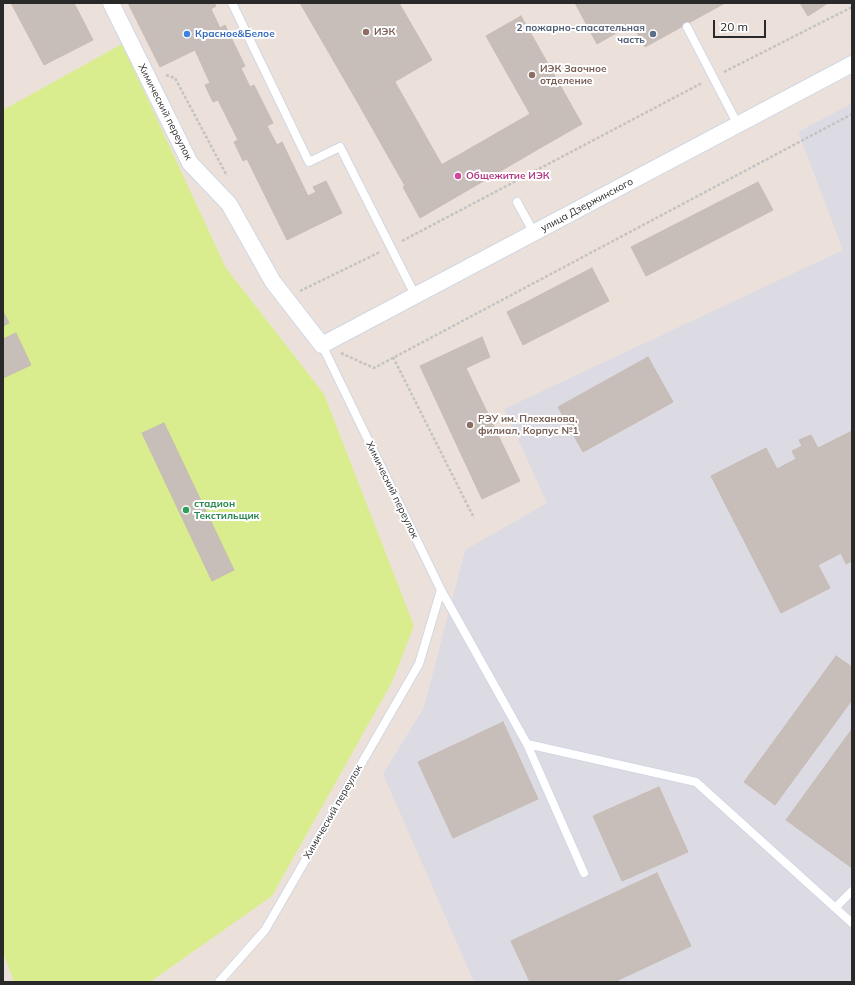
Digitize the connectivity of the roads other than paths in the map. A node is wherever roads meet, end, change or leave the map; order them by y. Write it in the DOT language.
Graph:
graph roads {
  1 [pos="111,3"];
  2 [pos="232,3"];
  3 [pos="687,28"];
  4 [pos="852,64"];
  5 [pos="738,125"];
  6 [pos="517,202"];
  7 [pos="534,232"];
  8 [pos="416,295"];
  9 [pos="322,345"];
  10 [pos="440,590"];
  11 [pos="527,744"];
  12 [pos="584,873"];
  13 [pos="852,891"];
  14 [pos="835,908"];
  15 [pos="852,923"];
  16 [pos="219,982"];
  1 -- 9 [label="street, Химический переулок"];
  2 -- 8 [label="lane"];
  3 -- 5 [label="lane"];
  4 -- 5 [label="street, улица Дзержинского"];
  5 -- 7 [label="street, улица Дзержинского"];
  6 -- 7 [label="lane"];
  7 -- 8 [label="street, улица Дзержинского"];
  8 -- 9 [label="street, улица Дзержинского"];
  9 -- 10 [label="lane, Химический переулок"];
  10 -- 11 [label="lane"];
  10 -- 16 [label="lane, Химический переулок"];
  11 -- 12 [label="lane"];
  11 -- 14 [label="lane"];
  13 -- 14 [label="lane"];
  14 -- 15 [label="lane"];
}
